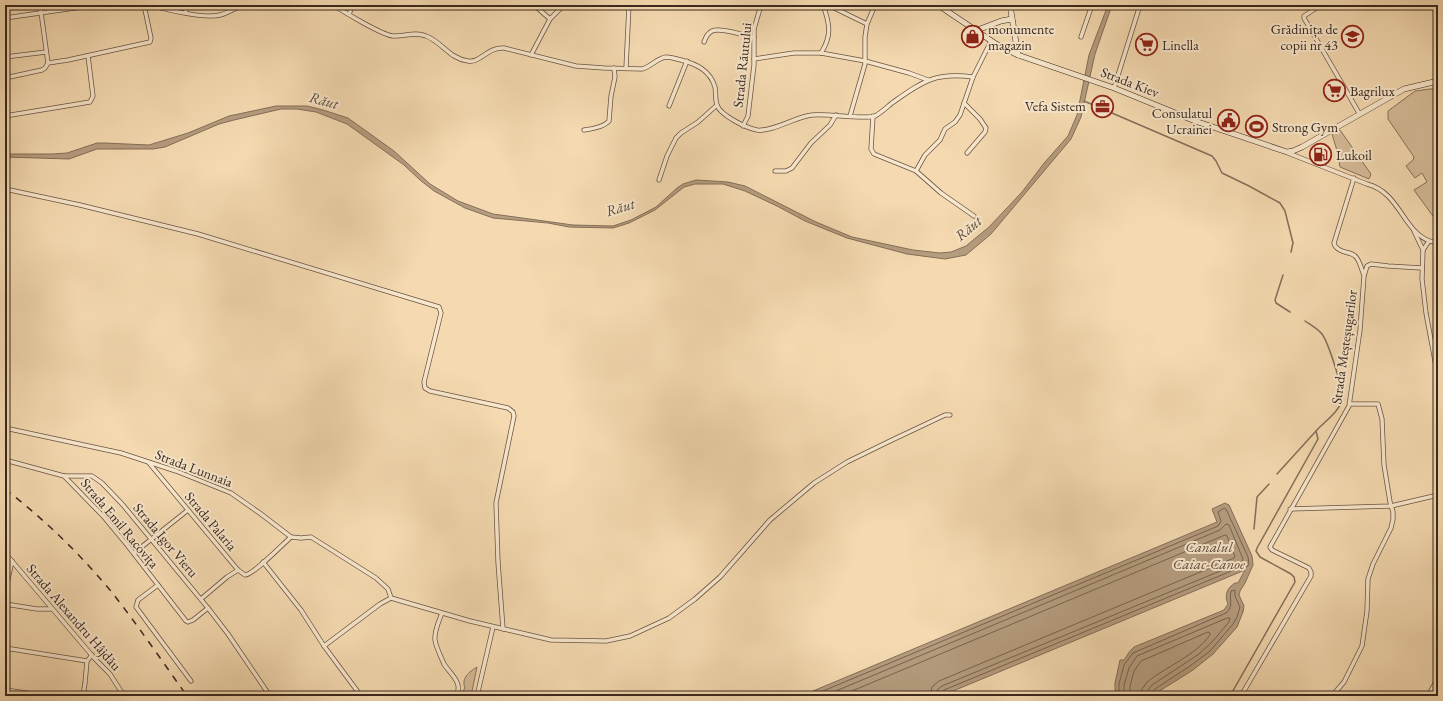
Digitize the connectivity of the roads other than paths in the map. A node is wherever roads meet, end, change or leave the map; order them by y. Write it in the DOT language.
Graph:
graph roads {
  1 [pos="40,5"];
  2 [pos="95,5"];
  3 [pos="144,5"];
  4 [pos="152,5"];
  5 [pos="185,5"];
  6 [pos="243,5"];
  7 [pos="333,5"];
  8 [pos="353,5"];
  9 [pos="534,5"];
  10 [pos="564,5"];
  11 [pos="629,5"];
  12 [pos="761,5"];
  13 [pos="823,5"];
  14 [pos="828,5"];
  15 [pos="875,5"];
  16 [pos="938,5"];
  17 [pos="1010,5"];
  18 [pos="1092,5"];
  19 [pos="1140,5"];
  20 [pos="1321,5"];
  21 [pos="41,13"];
  22 [pos="186,13"];
  23 [pos="349,14"];
  24 [pos="5,18"];
  25 [pos="550,19"];
  26 [pos="1012,19"];
  27 [pos="867,24"];
  28 [pos="975,31"];
  29 [pos="1081,37"];
  30 [pos="754,38"];
  31 [pos="990,41"];
  32 [pos="704,42"];
  33 [pos="46,52"];
  34 [pos="821,53"];
  35 [pos="531,55"];
  36 [pos="88,56"];
  37 [pos="1018,56"];
  38 [pos="5,57"];
  39 [pos="754,59"];
  40 [pos="687,61"];
  41 [pos="865,61"];
  42 [pos="48,63"];
  43 [pos="614,68"];
  44 [pos="626,68"];
  45 [pos="973,77"];
  46 [pos="5,78"];
  47 [pos="928,80"];
  48 [pos="1438,81"];
  49 [pos="1114,88"];
  50 [pos="964,103"];
  51 [pos="669,106"];
  52 [pos="717,106"];
  53 [pos="1359,113"];
  54 [pos="836,115"];
  55 [pos="5,116"];
  56 [pos="850,116"];
  57 [pos="873,116"];
  58 [pos="743,126"];
  59 [pos="584,130"];
  60 [pos="1287,152"];
  61 [pos="966,153"];
  62 [pos="775,171"];
  63 [pos="916,172"];
  64 [pos="1354,178"];
  65 [pos="659,180"];
  66 [pos="5,189"];
  67 [pos="974,216"];
  68 [pos="1414,230"];
  69 [pos="1429,241"];
  70 [pos="1438,243"];
  71 [pos="1423,250"];
  72 [pos="1422,268"];
  73 [pos="1364,276"];
  74 [pos="1438,377"];
  75 [pos="1350,404"];
  76 [pos="950,415"];
  77 [pos="5,428"];
  78 [pos="5,460"];
  79 [pos="149,463"];
  80 [pos="64,476"];
  81 [pos="1438,495"];
  82 [pos="1391,506"];
  83 [pos="1290,509"];
  84 [pos="188,510"];
  85 [pos="291,537"];
  86 [pos="151,540"];
  87 [pos="5,553"];
  88 [pos="134,553"];
  89 [pos="12,561"];
  90 [pos="263,562"];
  91 [pos="5,565"];
  92 [pos="11,567"];
  93 [pos="238,570"];
  94 [pos="158,585"];
  95 [pos="5,593"];
  96 [pos="391,598"];
  97 [pos="201,599"];
  98 [pos="5,604"];
  99 [pos="208,608"];
  100 [pos="52,609"];
  101 [pos="442,613"];
  102 [pos="493,627"];
  103 [pos="503,629"];
  104 [pos="324,646"];
  105 [pos="5,648"];
  106 [pos="92,655"];
  107 [pos="87,661"];
  108 [pos="1438,678"];
  109 [pos="191,681"];
  110 [pos="5,690"];
  111 [pos="48,696"];
  112 [pos="83,696"];
  113 [pos="124,696"];
  114 [pos="270,696"];
  115 [pos="360,696"];
  116 [pos="455,696"];
  117 [pos="477,696"];
  118 [pos="1241,696"];
  119 [pos="1332,696"];
  120 [pos="1428,696"];
  1 -- 21 [label="street"];
  2 -- 21 [label="street"];
  3 -- 36 [label="street"];
  4 -- 22 [label="street"];
  5 -- 22 [label="street"];
  6 -- 22 [label="street"];
  7 -- 23 [label="street"];
  8 -- 23 [label="street"];
  9 -- 25 [label="street"];
  10 -- 25 [label="street"];
  11 -- 44 [label="street"];
  12 -- 30 [label="street, Strada Răutului"];
  13 -- 34 [label="street"];
  14 -- 27 [label="street"];
  15 -- 27 [label="street"];
  16 -- 28 [label="main road, Strada Kiev"];
  17 -- 26 [label="main road"];
  18 -- 29 [label="street"];
  19 -- 49 [label="street"];
  20 -- 53 [label="street"];
  21 -- 24 [label="street"];
  21 -- 33 [label="street"];
  23 -- 35 [label="street"];
  25 -- 35 [label="street"];
  26 -- 28 [label="main road"];
  26 -- 37 [label="main road"];
  27 -- 41 [label="street"];
  28 -- 31 [label="main road, Strada Kiev"];
  30 -- 32 [label="street"];
  30 -- 39 [label="street, Strada Răutului"];
  31 -- 37 [label="main road, Strada Kiev"];
  31 -- 45 [label="street"];
  33 -- 38 [label="street"];
  33 -- 42 [label="street"];
  34 -- 39 [label="street"];
  34 -- 41 [label="street"];
  35 -- 43 [label="street"];
  36 -- 42 [label="street"];
  36 -- 55 [label="street"];
  37 -- 49 [label="main road, Strada Kiev"];
  39 -- 58 [label="street, Strada Răutului"];
  40 -- 44 [label="street"];
  40 -- 51 [label="street"];
  40 -- 52 [label="street"];
  41 -- 47 [label="street"];
  41 -- 56 [label="street"];
  42 -- 46 [label="street"];
  43 -- 44 [label="street"];
  43 -- 59 [label="street"];
  45 -- 47 [label="street"];
  45 -- 50 [label="street"];
  47 -- 57 [label="street"];
  48 -- 53 [label="main road"];
  49 -- 60 [label="main road, Strada Kiev"];
  50 -- 61 [label="street"];
  50 -- 63 [label="street"];
  52 -- 58 [label="street"];
  52 -- 65 [label="street"];
  53 -- 60 [label="main road"];
  54 -- 56 [label="street"];
  54 -- 58 [label="street"];
  54 -- 62 [label="street"];
  56 -- 57 [label="street"];
  57 -- 63 [label="street"];
  60 -- 64 [label="street, Strada Kiev"];
  63 -- 67 [label="street"];
  64 -- 68 [label="street, Strada Kiev"];
  64 -- 73 [label="street"];
  66 -- 103 [label="street"];
  68 -- 69 [label="street, Strada Kiev"];
  68 -- 71 [label="street"];
  69 -- 70 [label="street, Strada Kiev"];
  69 -- 71 [label="street"];
  71 -- 72 [label="street"];
  72 -- 73 [label="street, Strada Meșteșugarilor"];
  72 -- 74 [label="street"];
  73 -- 75 [label="street, Strada Meșteșugarilor"];
  75 -- 82 [label="street"];
  75 -- 83 [label="street, Strada Meșteșugarilor"];
  76 -- 103 [label="street"];
  77 -- 79 [label="street, Strada Lunnaia"];
  78 -- 80 [label="street, Strada Igor Vieru"];
  79 -- 84 [label="street, Strada Palaria"];
  79 -- 85 [label="street, Strada Lunnaia"];
  80 -- 86 [label="street, Strada Igor Vieru"];
  80 -- 88 [label="street, Strada Emil Racovița"];
  81 -- 82 [label="street"];
  82 -- 83 [label="street"];
  82 -- 119 [label="street"];
  83 -- 118 [label="street, Strada Meșteșugarilor"];
  84 -- 86 [label="street"];
  84 -- 93 [label="street, Strada Palaria"];
  85 -- 90 [label="street, Strada Palaria"];
  85 -- 96 [label="street"];
  86 -- 88 [label="street"];
  86 -- 97 [label="street, Strada Igor Vieru"];
  87 -- 89 [label="street, Strada Alexandru Hâjdău"];
  88 -- 94 [label="street, Strada Emil Racovița"];
  89 -- 92 [label="street"];
  89 -- 100 [label="street, Strada Alexandru Hâjdău"];
  90 -- 93 [label="street, Strada Palaria"];
  90 -- 104 [label="street"];
  91 -- 92 [label="street"];
  92 -- 95 [label="street"];
  93 -- 97 [label="street"];
  94 -- 99 [label="street, Strada Emil Racovița"];
  94 -- 109 [label="street, Strada Emil Racovița"];
  96 -- 101 [label="street"];
  96 -- 104 [label="street"];
  97 -- 99 [label="street, Strada Igor Vieru"];
  98 -- 100 [label="street"];
  99 -- 114 [label="street, Strada Igor Vieru"];
  100 -- 106 [label="street, Strada Alexandru Hâjdău"];
  101 -- 102 [label="street"];
  101 -- 116 [label="street"];
  102 -- 103 [label="street"];
  102 -- 117 [label="street"];
  104 -- 115 [label="street"];
  105 -- 107 [label="street"];
  106 -- 107 [label="street"];
  106 -- 113 [label="street, Strada Alexandru Hâjdău"];
  107 -- 112 [label="street"];
  108 -- 120 [label="street"];
  110 -- 111 [label="street"];
}
